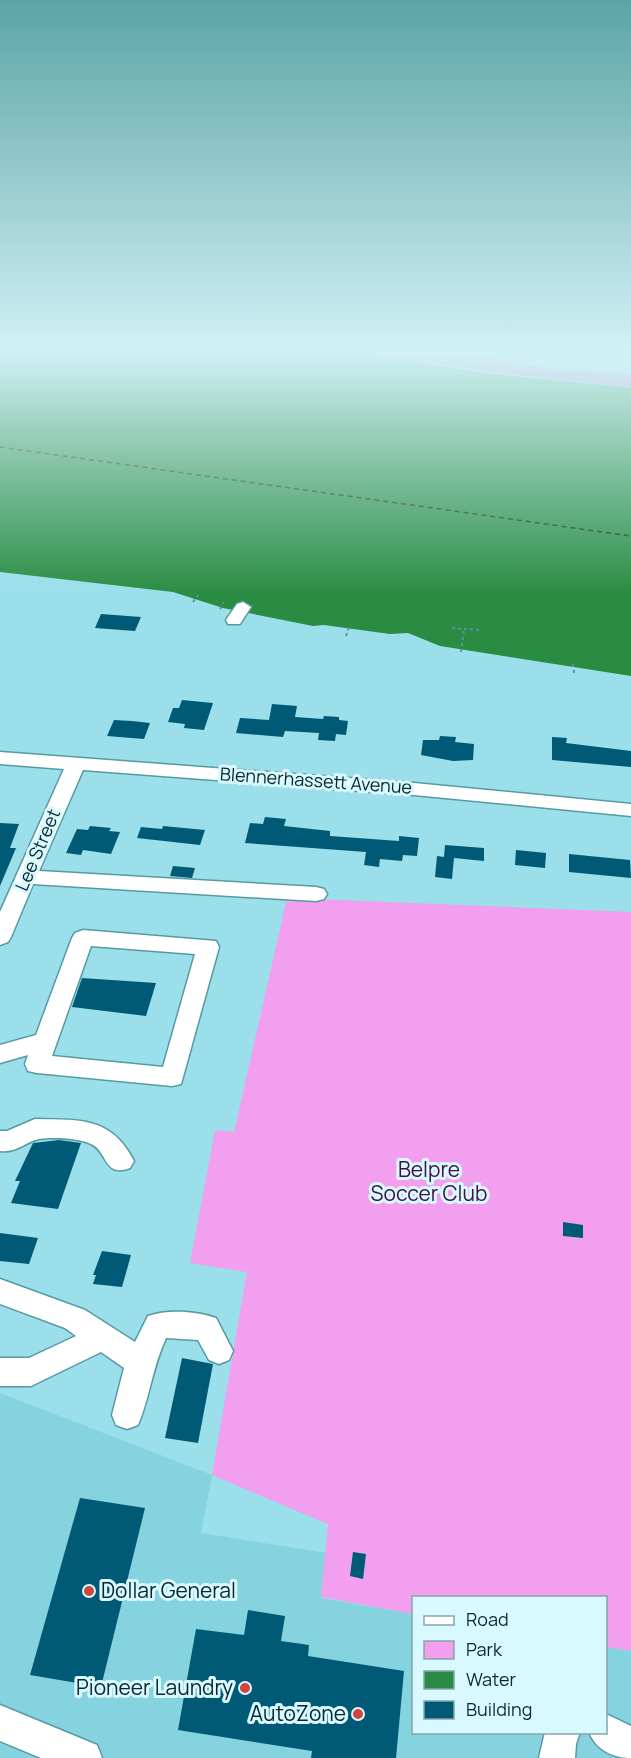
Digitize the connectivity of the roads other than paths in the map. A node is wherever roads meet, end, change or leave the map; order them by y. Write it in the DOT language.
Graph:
graph roads {
  1 [pos="0,758"];
  2 [pos="76,764"];
  3 [pos="631,810"];
  4 [pos="12,894"];
  5 [pos="315,894"];
  6 [pos="0,937"];
  7 [pos="47,1041"];
  8 [pos="0,1054"];
  9 [pos="0,1141"];
  10 [pos="121,1161"];
  11 [pos="0,1291"];
  12 [pos="104,1337"];
  13 [pos="219,1351"];
  14 [pos="140,1362"];
  15 [pos="0,1372"];
  16 [pos="127,1414"];
  17 [pos="0,1724"];
  18 [pos="607,1733"];
  19 [pos="562,1734"];
  20 [pos="631,1753"];
  21 [pos="84,1758"];
  22 [pos="556,1758"];
  1 -- 2 [label="street, Blennerhassett Avenue"];
  2 -- 3 [label="street, Blennerhassett Avenue"];
  2 -- 4 [label="street, Lee Street"];
  4 -- 5 [label="street"];
  4 -- 6 [label="street, Lee Street"];
  7 -- 7 [label="street"];
  7 -- 8 [label="street"];
  9 -- 10 [label="street"];
  11 -- 12 [label="street"];
  12 -- 14 [label="street"];
  12 -- 15 [label="street"];
  13 -- 14 [label="street"];
  14 -- 16 [label="street"];
  17 -- 21 [label="street"];
  18 -- 20 [label="street"];
  19 -- 22 [label="street"];
}
